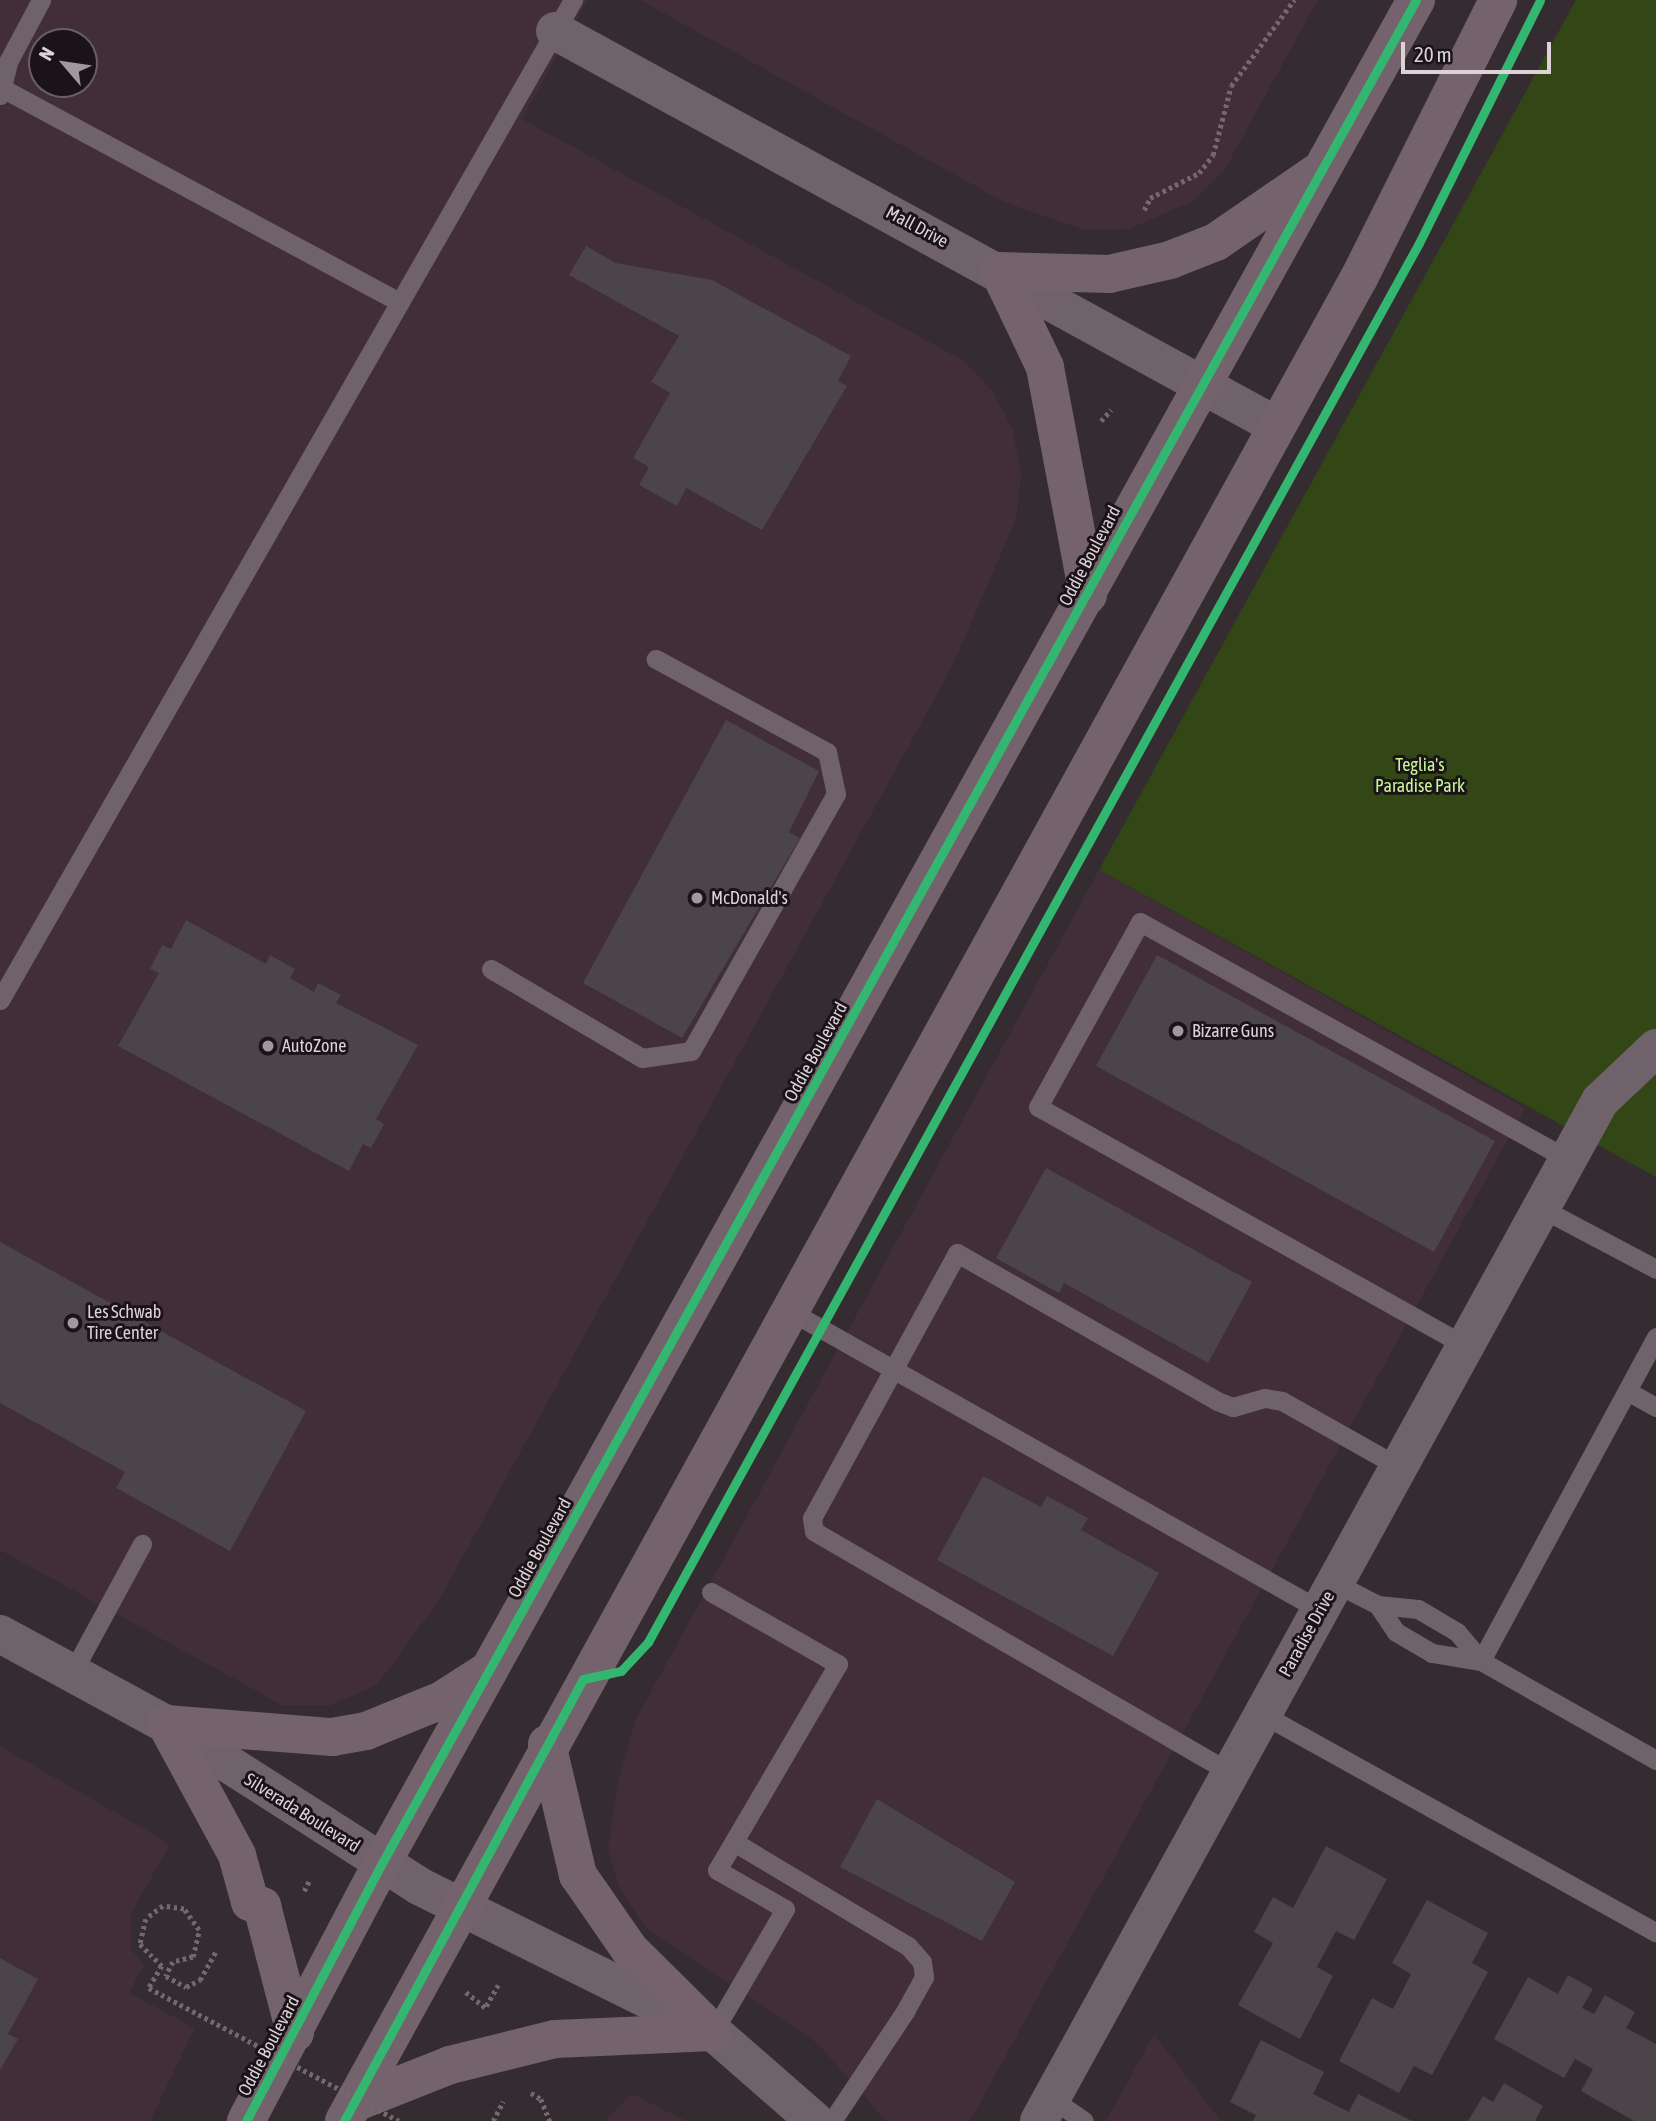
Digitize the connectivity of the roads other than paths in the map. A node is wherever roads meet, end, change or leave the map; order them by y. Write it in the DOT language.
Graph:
graph roads {
  1 [pos="41,0"];
  2 [pos="1416,0"];
  3 [pos="1498,0"];
  4 [pos="564,15"];
  5 [pos="1,91"];
  6 [pos="1324,168"];
  7 [pos="999,271"];
  8 [pos="400,302"];
  9 [pos="1199,386"];
  10 [pos="1277,426"];
  11 [pos="1088,595"];
  12 [pos="656,659"];
  13 [pos="491,969"];
  14 [pos="0,1000"];
  15 [pos="1656,1048"];
  16 [pos="1571,1153"];
  17 [pos="1541,1208"];
  18 [pos="1656,1269"];
  19 [pos="788,1310"];
  20 [pos="1656,1337"];
  21 [pos="1466,1346"];
  22 [pos="893,1368"];
  23 [pos="1627,1391"];
  24 [pos="1656,1407"];
  25 [pos="1401,1468"];
  26 [pos="142,1544"];
  27 [pos="711,1592"];
  28 [pos="1328,1596"];
  29 [pos="1378,1605"];
  30 [pos="0,1634"];
  31 [pos="1481,1661"];
  32 [pos="490,1669"];
  33 [pos="72,1673"];
  34 [pos="1262,1714"];
  35 [pos="166,1724"];
  36 [pos="547,1744"];
  37 [pos="1656,1760"];
  38 [pos="1231,1773"];
  39 [pos="734,1842"];
  40 [pos="382,1863"];
  41 [pos="459,1907"];
  42 [pos="1656,1932"];
  43 [pos="713,2032"];
  44 [pos="295,2033"];
  45 [pos="1045,2109"];
  46 [pos="349,2112"];
  47 [pos="246,2121"];
  48 [pos="815,2121"];
  49 [pos="832,2121"];
  50 [pos="1084,2121"];
  1 -- 5 [label="lane"];
  2 -- 6 [label="main road, Oddie Boulevard"];
  3 -- 10 [label="main road"];
  4 -- 7 [label="street, Mall Drive"];
  4 -- 8 [label="lane"];
  5 -- 8 [label="lane"];
  6 -- 7 [label="main road"];
  6 -- 9 [label="main road, Oddie Boulevard"];
  7 -- 9 [label="street, Mall Drive"];
  7 -- 11 [label="main road"];
  8 -- 14 [label="lane"];
  9 -- 10 [label="street, Mall Drive"];
  9 -- 11 [label="main road, Oddie Boulevard"];
  10 -- 19 [label="main road"];
  11 -- 32 [label="main road, Oddie Boulevard"];
  12 -- 13 [label="lane"];
  15 -- 16 [label="street, Paradise Drive"];
  16 -- 17 [label="street, Paradise Drive"];
  16 -- 21 [label="lane"];
  17 -- 18 [label="lane"];
  17 -- 21 [label="street, Paradise Drive"];
  19 -- 22 [label="lane"];
  19 -- 36 [label="main road"];
  20 -- 23 [label="lane"];
  21 -- 25 [label="street, Paradise Drive"];
  22 -- 25 [label="lane"];
  22 -- 28 [label="lane"];
  22 -- 38 [label="lane"];
  23 -- 24 [label="lane"];
  23 -- 31 [label="lane"];
  25 -- 28 [label="street, Paradise Drive"];
  26 -- 33 [label="lane"];
  27 -- 39 [label="lane"];
  28 -- 29 [label="lane"];
  28 -- 34 [label="street, Paradise Drive"];
  29 -- 31 [label="lane"];
  29 -- 31 [label="lane"];
  30 -- 33 [label="street, Silverada Boulevard"];
  31 -- 37 [label="lane"];
  32 -- 35 [label="main road"];
  32 -- 40 [label="main road, Oddie Boulevard"];
  33 -- 35 [label="street, Silverada Boulevard"];
  34 -- 38 [label="street, Paradise Drive"];
  34 -- 42 [label="lane"];
  35 -- 40 [label="street, Silverada Boulevard"];
  35 -- 44 [label="main road"];
  36 -- 41 [label="main road"];
  36 -- 43 [label="main road"];
  38 -- 45 [label="street, Paradise Drive"];
  39 -- 43 [label="lane"];
  39 -- 49 [label="lane"];
  40 -- 41 [label="street, Silverada Boulevard"];
  40 -- 44 [label="main road, Oddie Boulevard"];
  41 -- 43 [label="street, Silverada Boulevard"];
  41 -- 46 [label="main road"];
  43 -- 46 [label="main road"];
  43 -- 48 [label="street, Silverada Boulevard"];
  44 -- 47 [label="main road, Oddie Boulevard"];
  45 -- 50 [label="lane"];
}
